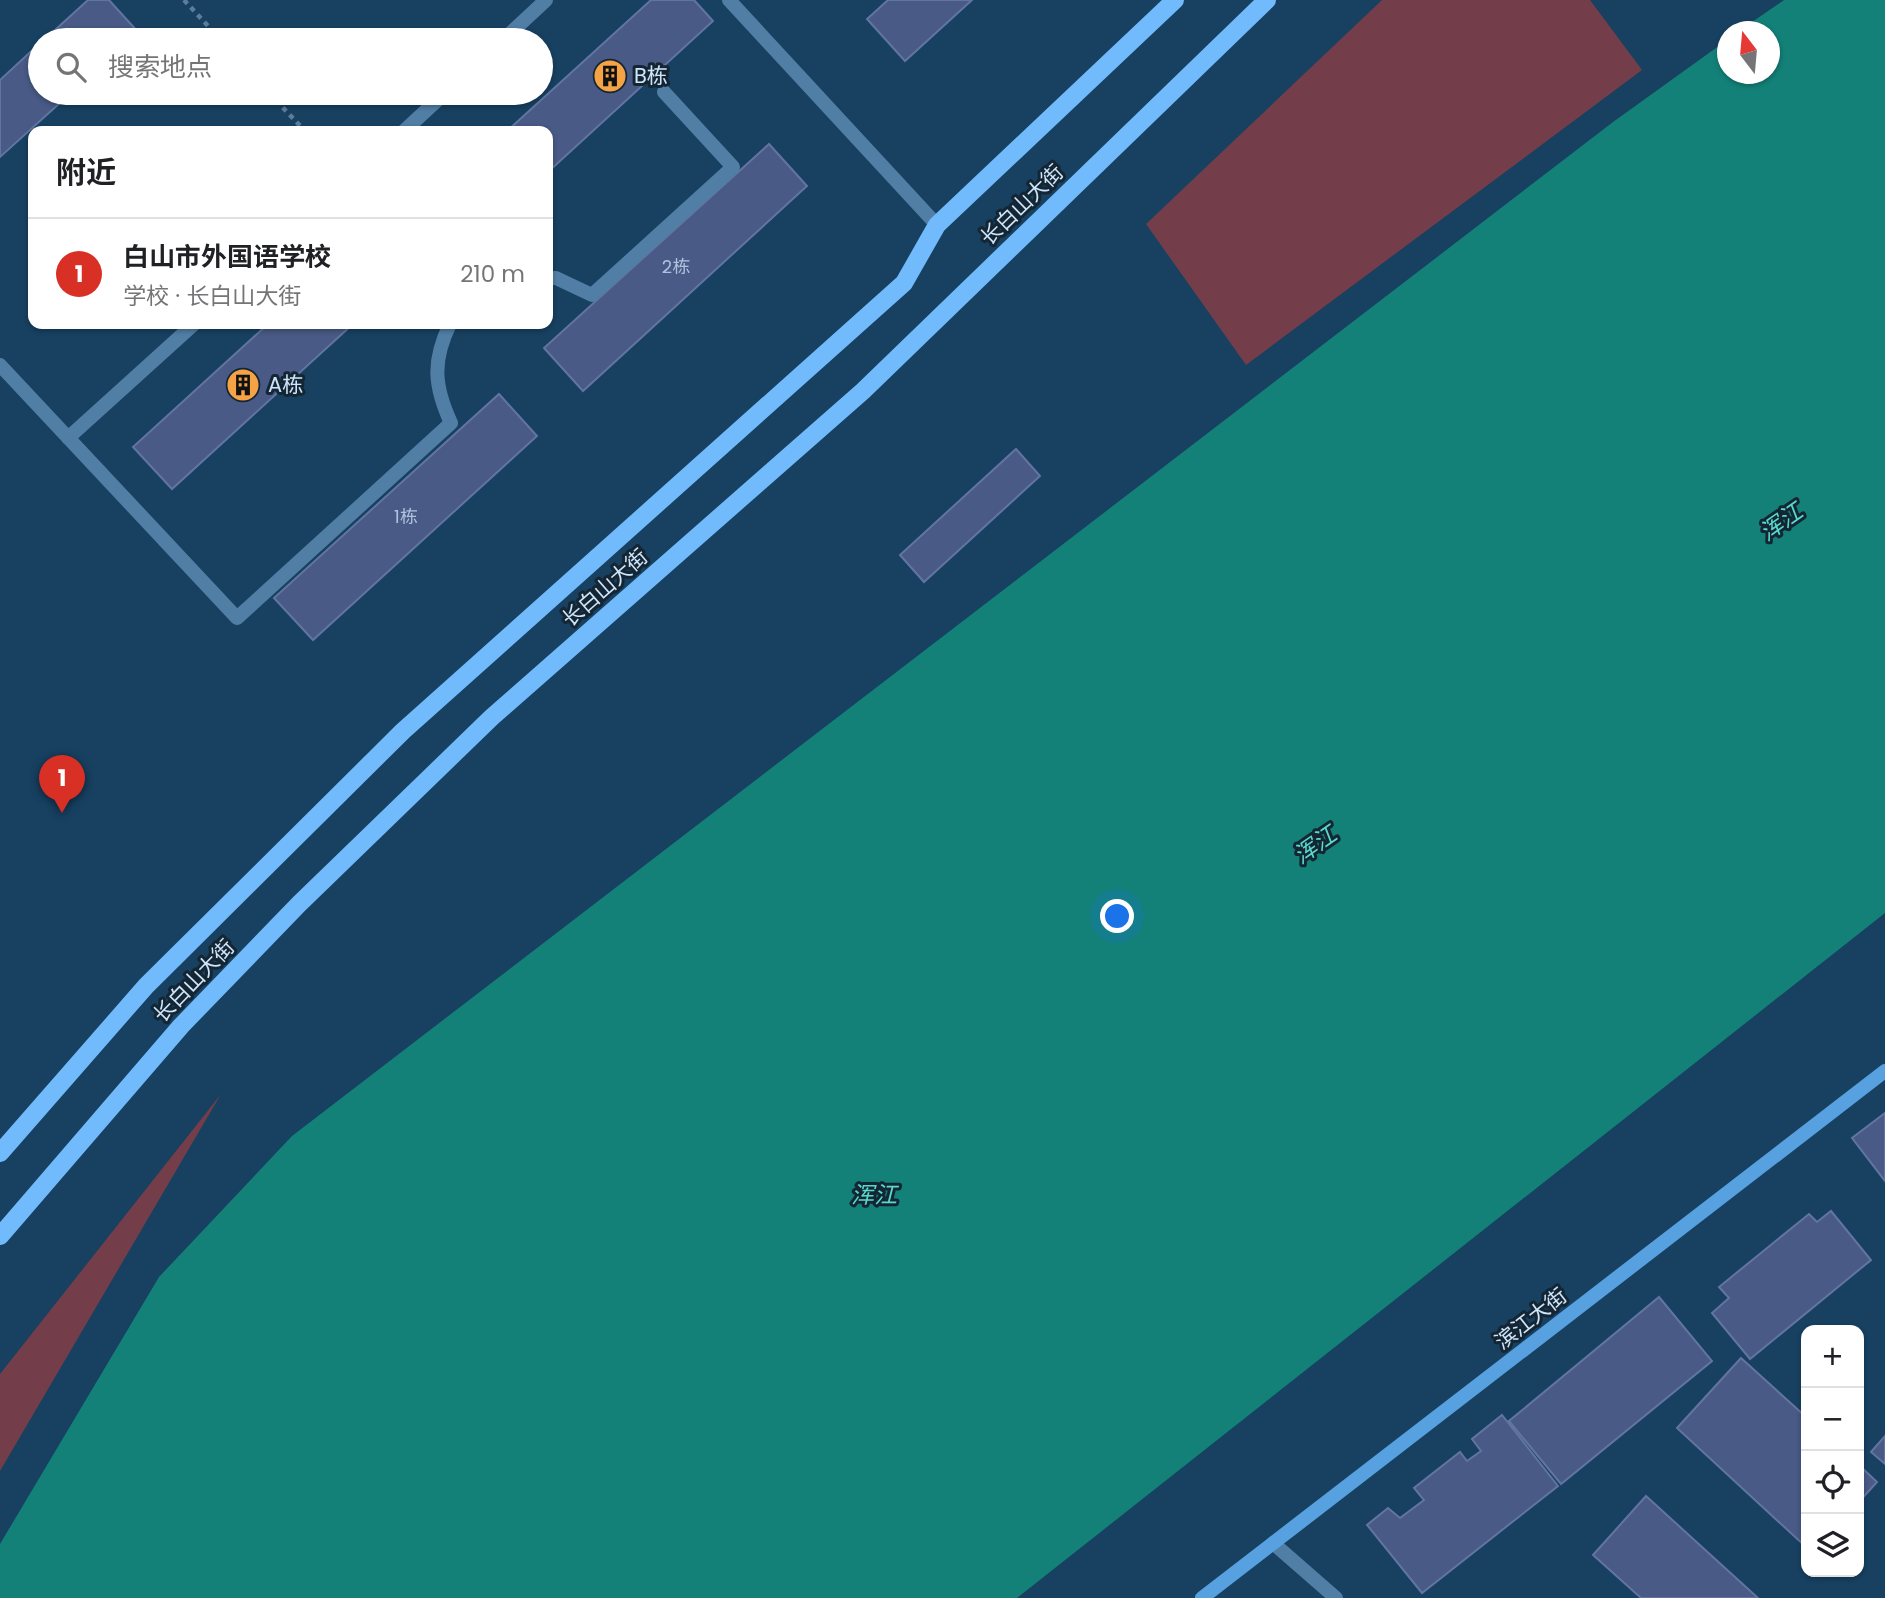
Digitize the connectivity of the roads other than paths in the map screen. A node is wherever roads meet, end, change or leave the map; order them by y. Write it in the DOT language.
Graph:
graph roads {
  1 [pos="546,0"];
  2 [pos="729,0"];
  3 [pos="1175,0"];
  4 [pos="1267,0"];
  5 [pos="516,28"];
  6 [pos="664,92"];
  7 [pos="432,105"];
  8 [pos="409,126"];
  9 [pos="937,225"];
  10 [pos="553,278"];
  11 [pos="188,329"];
  12 [pos="448,329"];
  13 [pos="0,365"];
  14 [pos="68,438"];
  15 [pos="1885,1071"];
  16 [pos="0,1153"];
  17 [pos="0,1236"];
  18 [pos="1273,1543"];
  19 [pos="1202,1598"];
  20 [pos="1336,1598"];
  1 -- 5 [label="street"];
  2 -- 9 [label="street"];
  3 -- 9 [label="main road, 长白山大街"];
  4 -- 17 [label="main road, 长白山大街"];
  6 -- 10 [label="street"];
  7 -- 8 [label="street"];
  9 -- 16 [label="main road, 长白山大街"];
  11 -- 14 [label="street"];
  12 -- 14 [label="street"];
  13 -- 14 [label="street"];
  15 -- 18 [label="street, 滨江大街"];
  18 -- 19 [label="street, 滨江大街"];
  18 -- 20 [label="street"];
}
